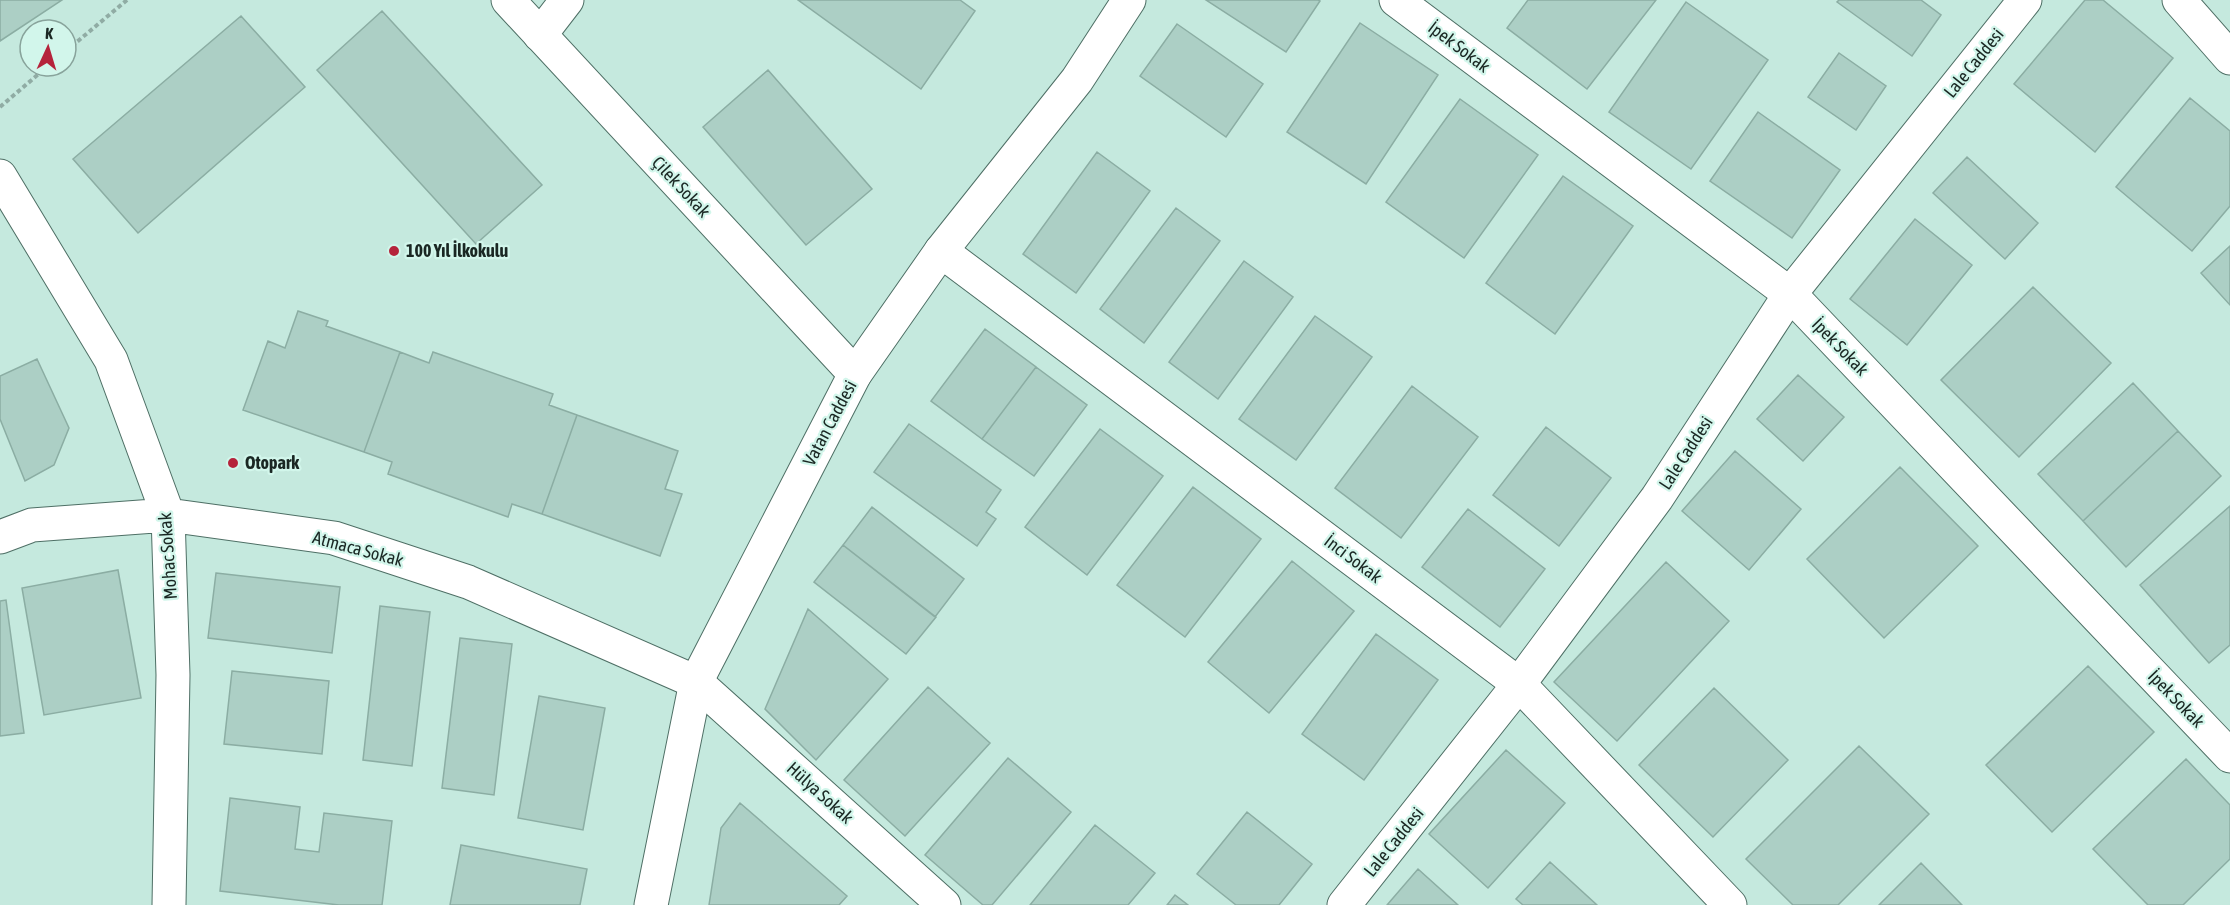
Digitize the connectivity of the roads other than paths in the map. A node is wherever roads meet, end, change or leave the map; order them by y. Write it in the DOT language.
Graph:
graph roads {
  1 [pos="508,0"];
  2 [pos="567,0"];
  3 [pos="1129,0"];
  4 [pos="1396,0"];
  5 [pos="2025,0"];
  6 [pos="2179,0"];
  7 [pos="540,35"];
  8 [pos="2230,58"];
  9 [pos="0,176"];
  10 [pos="942,251"];
  11 [pos="1790,294"];
  12 [pos="855,374"];
  13 [pos="168,515"];
  14 [pos="0,537"];
  15 [pos="696,682"];
  16 [pos="1519,684"];
  17 [pos="2230,756"];
  18 [pos="169,905"];
  19 [pos="651,905"];
  20 [pos="944,905"];
  21 [pos="1344,905"];
  22 [pos="1730,905"];
  1 -- 7 [label="street, Çilek Sokak"];
  2 -- 7 [label="street"];
  3 -- 10 [label="street, Vatan Caddesi"];
  4 -- 11 [label="street, İpek Sokak"];
  5 -- 11 [label="street, Lale Caddesi"];
  6 -- 8 [label="street"];
  7 -- 12 [label="street, Çilek Sokak"];
  9 -- 13 [label="street, Mohac Sokak"];
  10 -- 12 [label="street, Vatan Caddesi"];
  10 -- 16 [label="street, İnci Sokak"];
  11 -- 16 [label="street, Lale Caddesi"];
  11 -- 17 [label="street, İpek Sokak"];
  12 -- 15 [label="street, Vatan Caddesi"];
  13 -- 14 [label="street, Atmaca Sokak"];
  13 -- 15 [label="street, Atmaca Sokak"];
  13 -- 18 [label="street, Mohac Sokak"];
  15 -- 19 [label="street, Vatan Caddesi"];
  15 -- 20 [label="street, Hülya Sokak"];
  16 -- 21 [label="street, Lale Caddesi"];
  16 -- 22 [label="street, İnci Sokak"];
}
